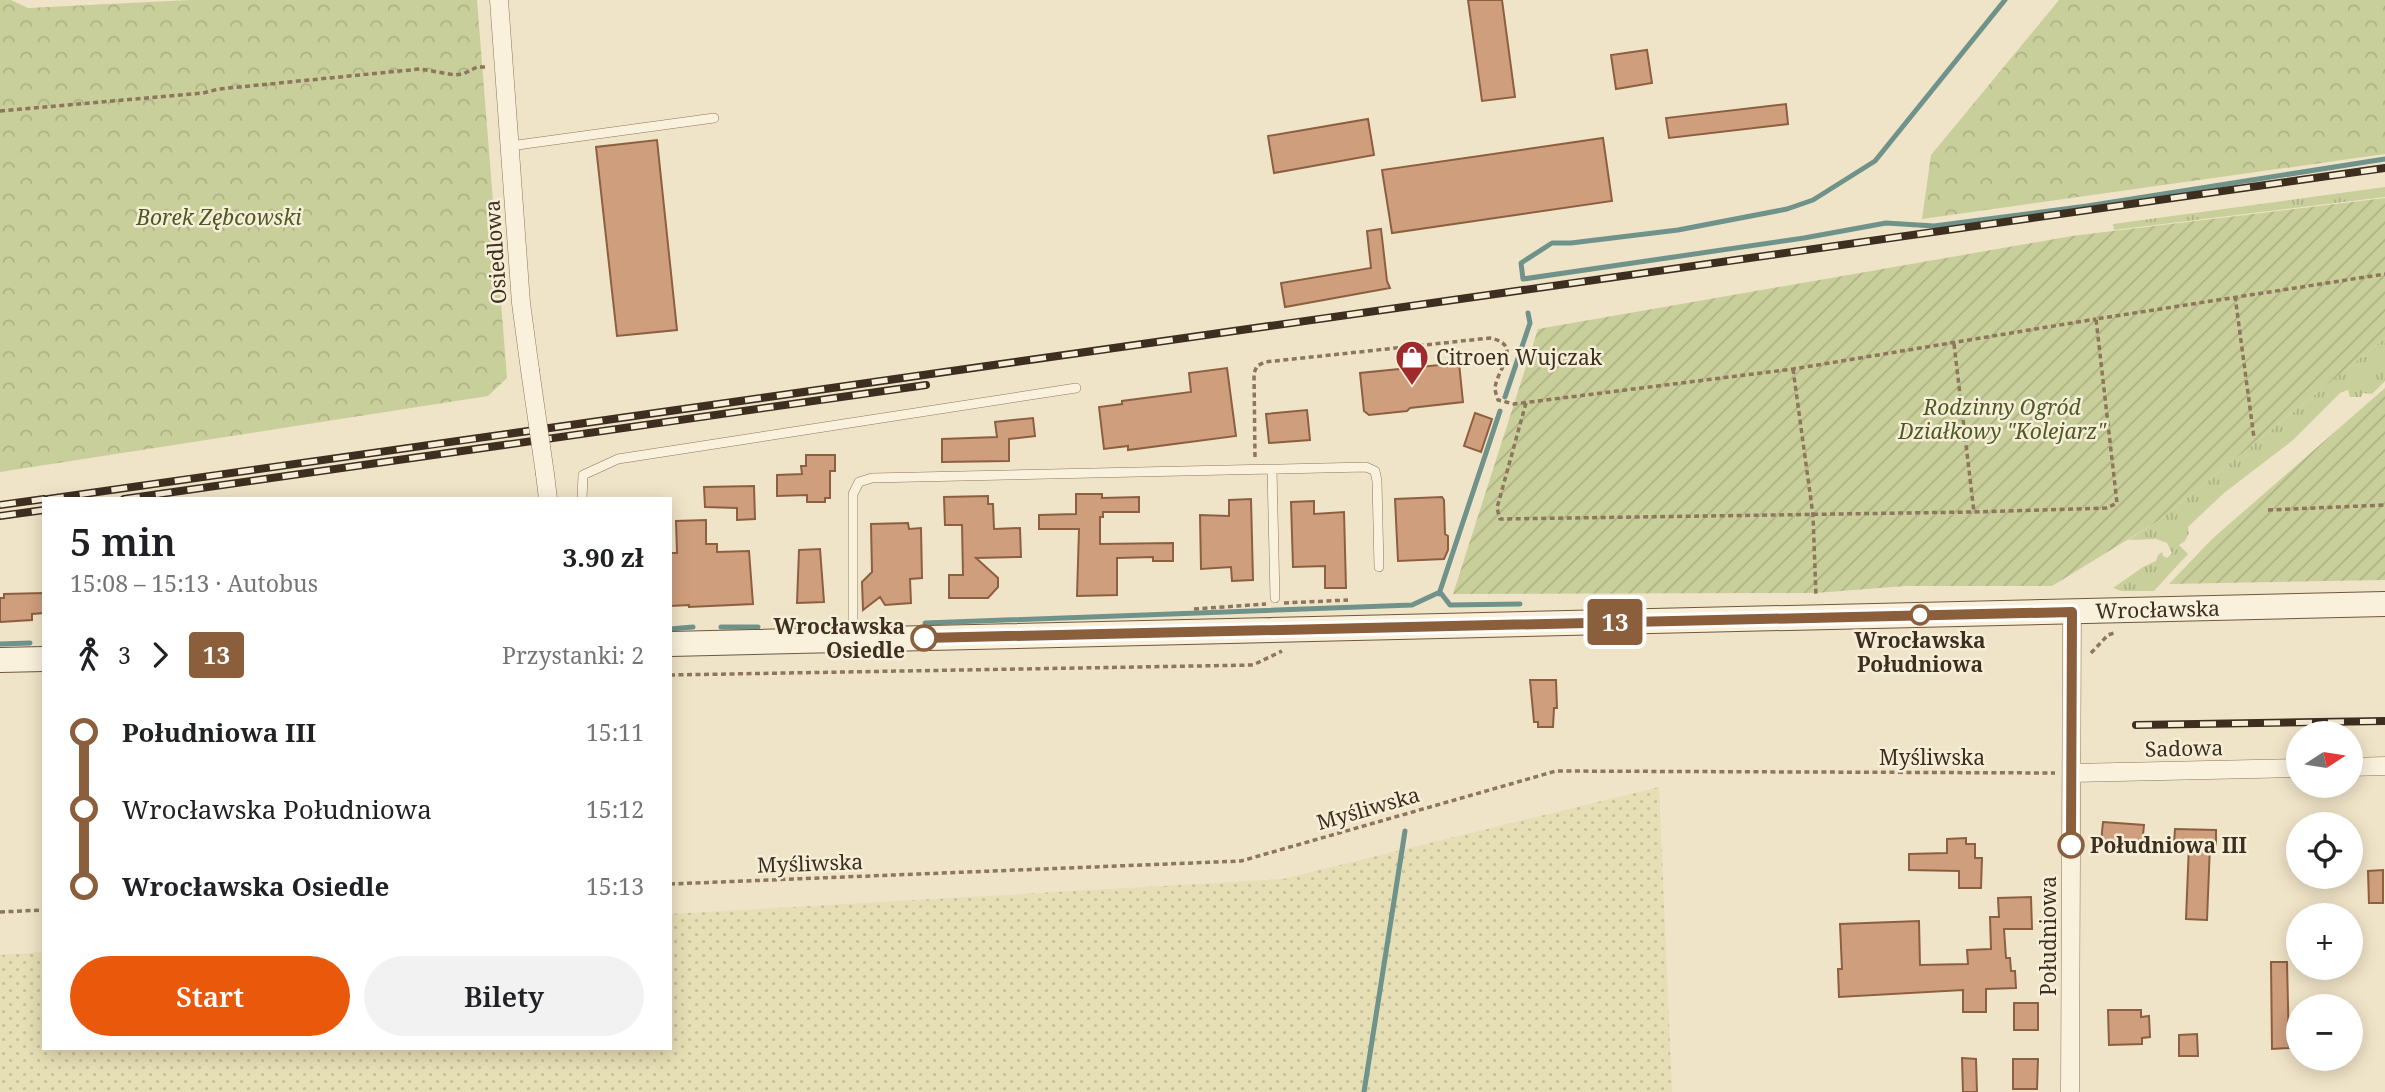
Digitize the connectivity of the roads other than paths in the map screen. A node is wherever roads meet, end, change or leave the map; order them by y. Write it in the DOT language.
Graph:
graph roads {
  1 [pos="499,0"];
  2 [pos="713,118"];
  3 [pos="510,146"];
  4 [pos="1076,388"];
  5 [pos="1272,468"];
  6 [pos="548,497"];
  7 [pos="582,497"];
  8 [pos="1379,567"];
  9 [pos="1275,598"];
  10 [pos="2385,604"];
  11 [pos="2073,617"];
  12 [pos="853,640"];
  13 [pos="672,644"];
  14 [pos="42,659"];
  15 [pos="0,660"];
  16 [pos="2385,766"];
  17 [pos="2363,767"];
  18 [pos="2286,768"];
  19 [pos="2072,773"];
  20 [pos="2070,1092"];
  1 -- 3 [label="street, Osiedlowa"];
  2 -- 3 [label="lane"];
  3 -- 6 [label="street, Osiedlowa, bridge"];
  4 -- 7 [label="lane"];
  5 -- 8 [label="lane"];
  5 -- 9 [label="lane"];
  5 -- 12 [label="lane"];
  10 -- 11 [label="main road, Wrocławska"];
  11 -- 12 [label="main road, Wrocławska"];
  11 -- 19 [label="street, Południowa"];
  12 -- 13 [label="main road, Wrocławska"];
  14 -- 15 [label="main road"];
  16 -- 17 [label="street"];
  18 -- 19 [label="street, Sadowa"];
  19 -- 20 [label="street, Południowa"];
}
